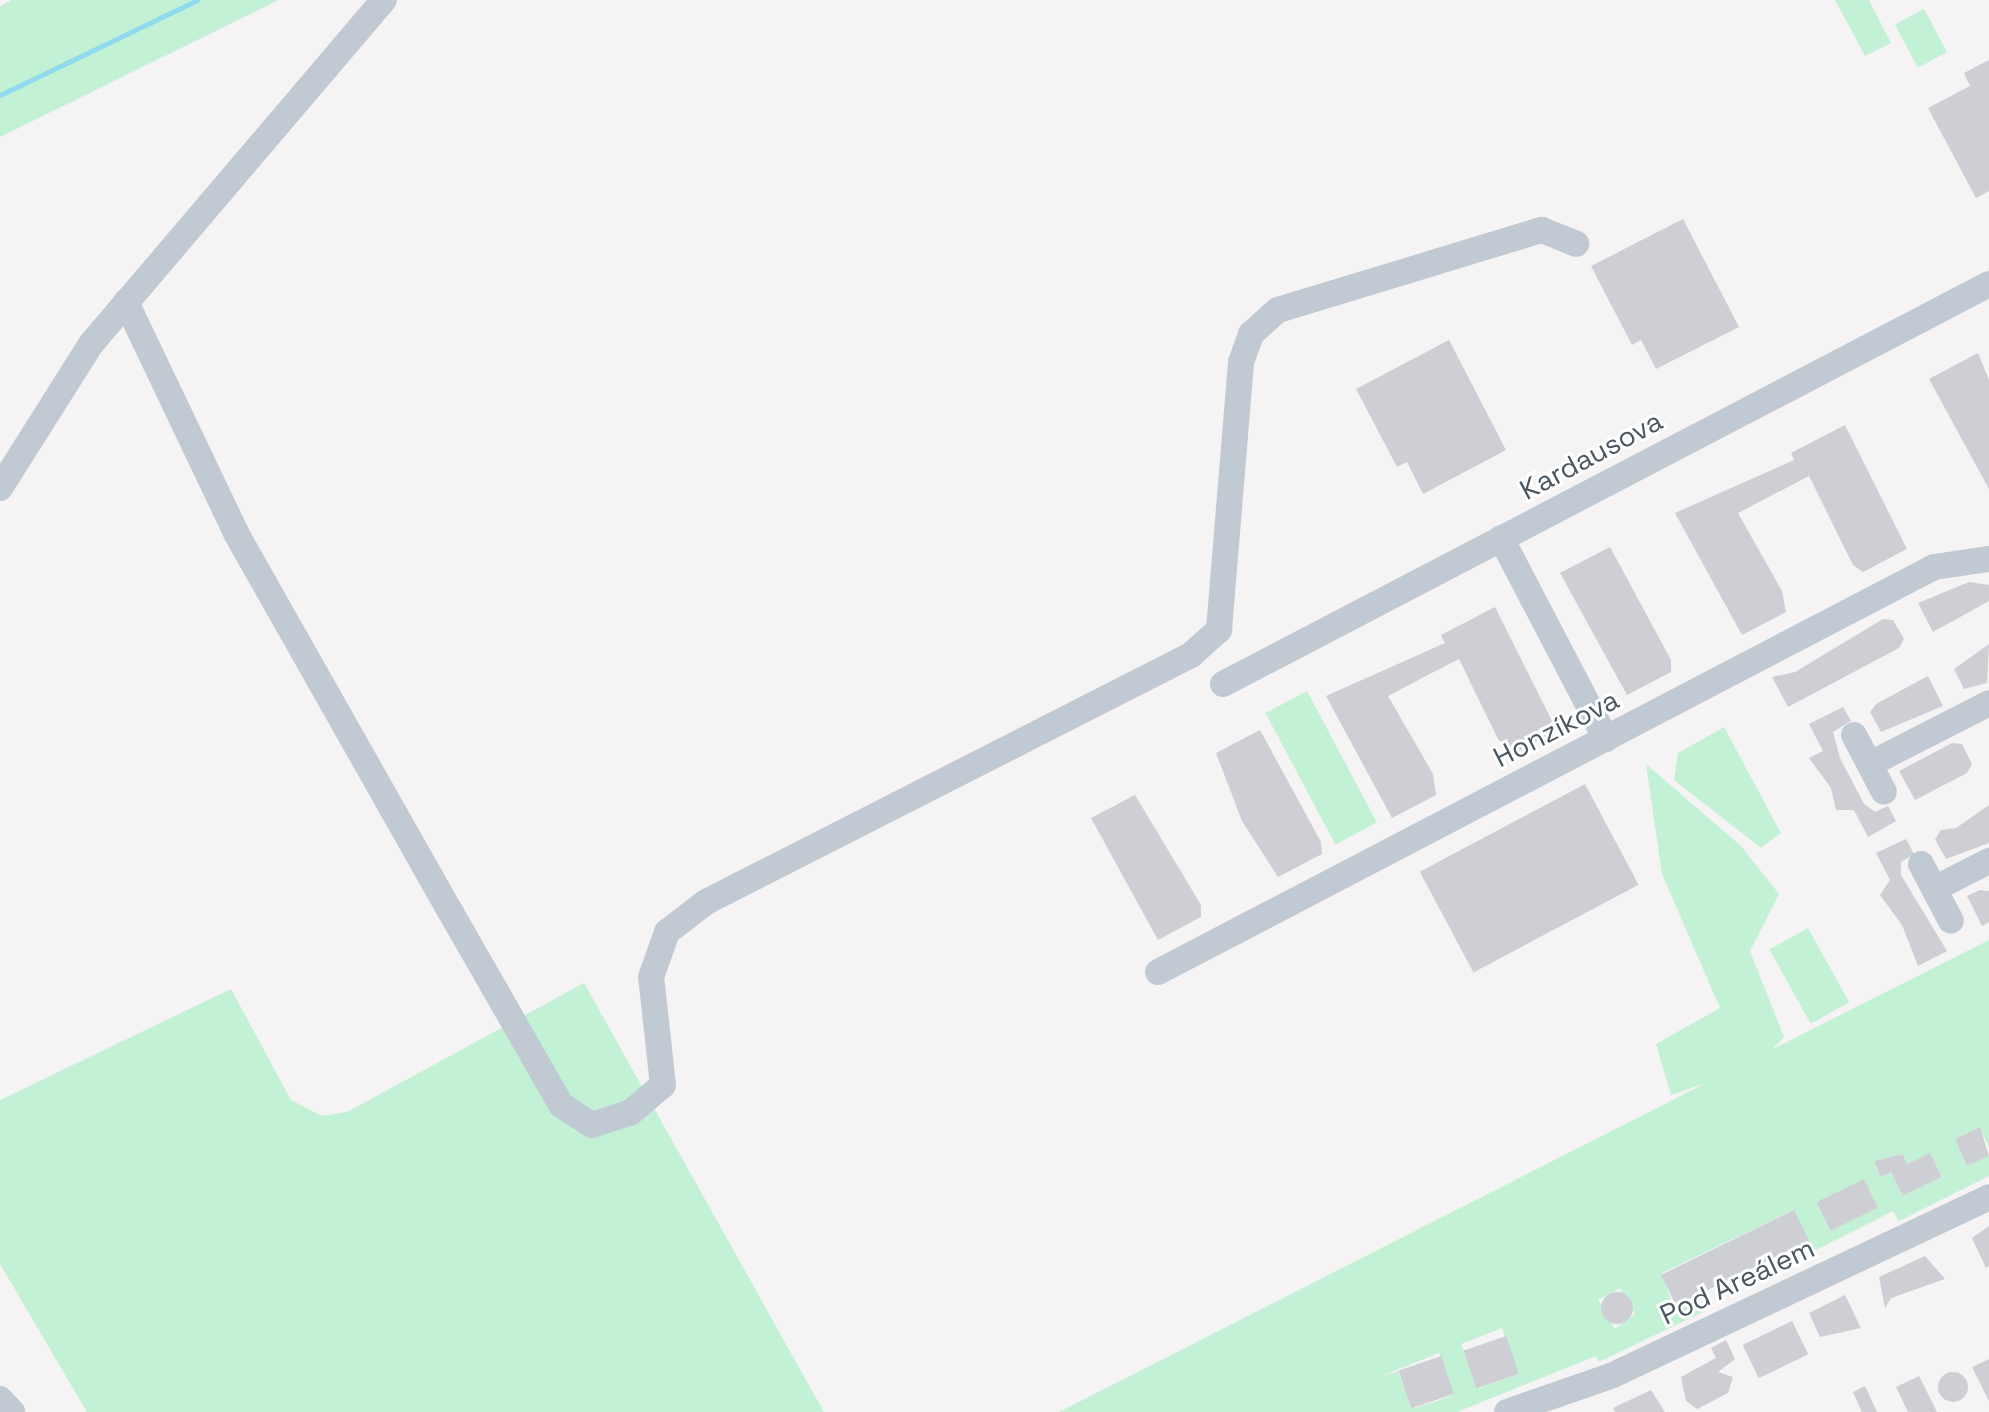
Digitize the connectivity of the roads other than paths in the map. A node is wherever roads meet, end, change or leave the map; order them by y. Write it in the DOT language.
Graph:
graph roads {
  1 [pos="384,0"];
  2 [pos="1576,244"];
  3 [pos="1989,284"];
  4 [pos="126,302"];
  5 [pos="0,488"];
  6 [pos="1501,538"];
  7 [pos="1989,559"];
  8 [pos="1223,684"];
  9 [pos="1989,703"];
  10 [pos="1854,735"];
  11 [pos="1606,739"];
  12 [pos="1870,764"];
  13 [pos="1884,792"];
  14 [pos="1989,861"];
  15 [pos="1921,864"];
  16 [pos="1934,889"];
  17 [pos="1951,921"];
  18 [pos="1158,972"];
  19 [pos="1989,1197"];
  20 [pos="0,1399"];
  21 [pos="12,1412"];
  22 [pos="1507,1412"];
  1 -- 4 [label="street"];
  2 -- 4 [label="street"];
  3 -- 6 [label="street, Kardausova"];
  4 -- 5 [label="street"];
  6 -- 8 [label="street, Kardausova"];
  6 -- 11 [label="street"];
  7 -- 11 [label="street, Honzíkova"];
  9 -- 12 [label="street"];
  10 -- 12 [label="street"];
  11 -- 18 [label="street, Honzíkova"];
  12 -- 13 [label="street"];
  14 -- 16 [label="street"];
  15 -- 16 [label="street"];
  16 -- 17 [label="street"];
  19 -- 22 [label="street, Pod Areálem"];
  20 -- 21 [label="street"];
}
